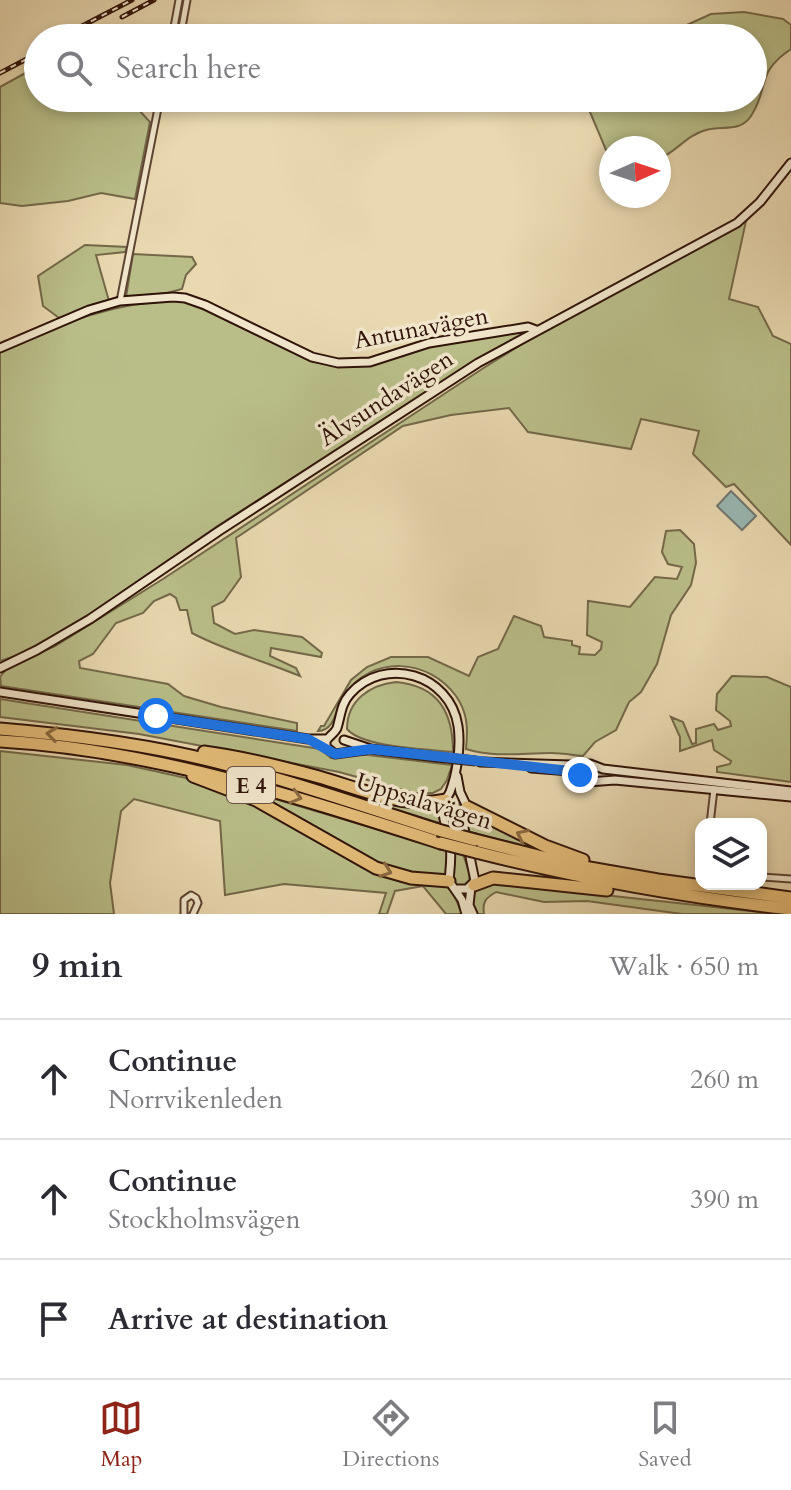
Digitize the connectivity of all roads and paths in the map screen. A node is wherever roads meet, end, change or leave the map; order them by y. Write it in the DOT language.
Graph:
graph roads {
  1 [pos="179,0"];
  2 [pos="187,0"];
  3 [pos="175,24"];
  4 [pos="183,24"];
  5 [pos="157,112"];
  6 [pos="791,163"];
  7 [pos="120,301"];
  8 [pos="536,330"];
  9 [pos="0,348"];
  10 [pos="0,668"];
  11 [pos="0,692"];
  12 [pos="339,716"];
  13 [pos="0,729"];
  14 [pos="330,736"];
  15 [pos="343,738"];
  16 [pos="308,739"];
  17 [pos="0,741"];
  18 [pos="104,741"];
  19 [pos="56,747"];
  20 [pos="326,748"];
  21 [pos="371,749"];
  22 [pos="341,752"];
  23 [pos="478,761"];
  24 [pos="583,765"];
  25 [pos="456,766"];
  26 [pos="596,767"];
  27 [pos="580,775"];
  28 [pos="594,780"];
  29 [pos="715,785"];
  30 [pos="791,791"];
  31 [pos="791,797"];
  32 [pos="446,798"];
  33 [pos="466,805"];
  34 [pos="711,818"];
  35 [pos="476,846"];
  36 [pos="767,877"];
  37 [pos="791,879"];
  38 [pos="695,883"];
  39 [pos="695,884"];
  40 [pos="452,885"];
  41 [pos="472,886"];
  42 [pos="737,890"];
  43 [pos="791,898"];
  44 [pos="712,901"];
  45 [pos="791,909"];
  46 [pos="184,914"];
  47 [pos="193,914"];
  48 [pos="466,914"];
  49 [pos="473,914"];
  1 -- 3 [label="street"];
  2 -- 4 [label="street"];
  5 -- 7 [label="street"];
  6 -- 8 [label="street, Älvsundavägen"];
  7 -- 8 [label="street, Antunavägen"];
  7 -- 9 [label="street, Antunavägen"];
  8 -- 10 [label="street, Älvsundavägen"];
  11 -- 16 [label="street"];
  12 -- 14 [label="street"];
  12 -- 15 [label="street"];
  12 -- 25 [label="street"];
  18 -- 13 [label="highway, Uppsalavägen / E 4, one-way"];
  14 -- 15 [label="street"];
  14 -- 16 [label="street"];
  14 -- 20 [label="street"];
  15 -- 21 [label="street"];
  15 -- 22 [label="street"];
  16 -- 20 [label="street"];
  17 -- 19 [label="highway, Uppsalavägen / E 4"];
  18 -- 32 [label="highway"];
  18 -- 35 [label="highway, Uppsalavägen / E 4, bridge"];
  19 -- 35 [label="highway, Uppsalavägen / E 4, one-way, bridge"];
  19 -- 40 [label="highway, one-way"];
  20 -- 22 [label="street"];
  21 -- 22 [label="street"];
  21 -- 23 [label="street, bridge"];
  23 -- 24 [label="street"];
  23 -- 27 [label="street"];
  24 -- 26 [label="street"];
  24 -- 27 [label="street"];
  25 -- 32 [label="street"];
  25 -- 33 [label="street"];
  26 -- 28 [label="street"];
  26 -- 29 [label="street"];
  27 -- 28 [label="street"];
  28 -- 29 [label="street"];
  29 -- 30 [label="street"];
  29 -- 31 [label="street"];
  29 -- 34 [label="street"];
  32 -- 33 [label="street"];
  32 -- 40 [label="street"];
  38 -- 33 [label="highway, one-way"];
  33 -- 41 [label="street"];
  35 -- 39 [label="highway, Uppsalavägen / E 4"];
  35 -- 44 [label="highway, Uppsalavägen / E 4"];
  36 -- 37 [label="street"];
  40 -- 41 [label="street"];
  40 -- 48 [label="street"];
  41 -- 44 [label="highway"];
  41 -- 49 [label="street"];
  42 -- 43 [label="highway, Uppsalavägen / E 4"];
  44 -- 45 [label="highway, Uppsalavägen / E 4"];
  46 -- 47 [label="street"];
}
